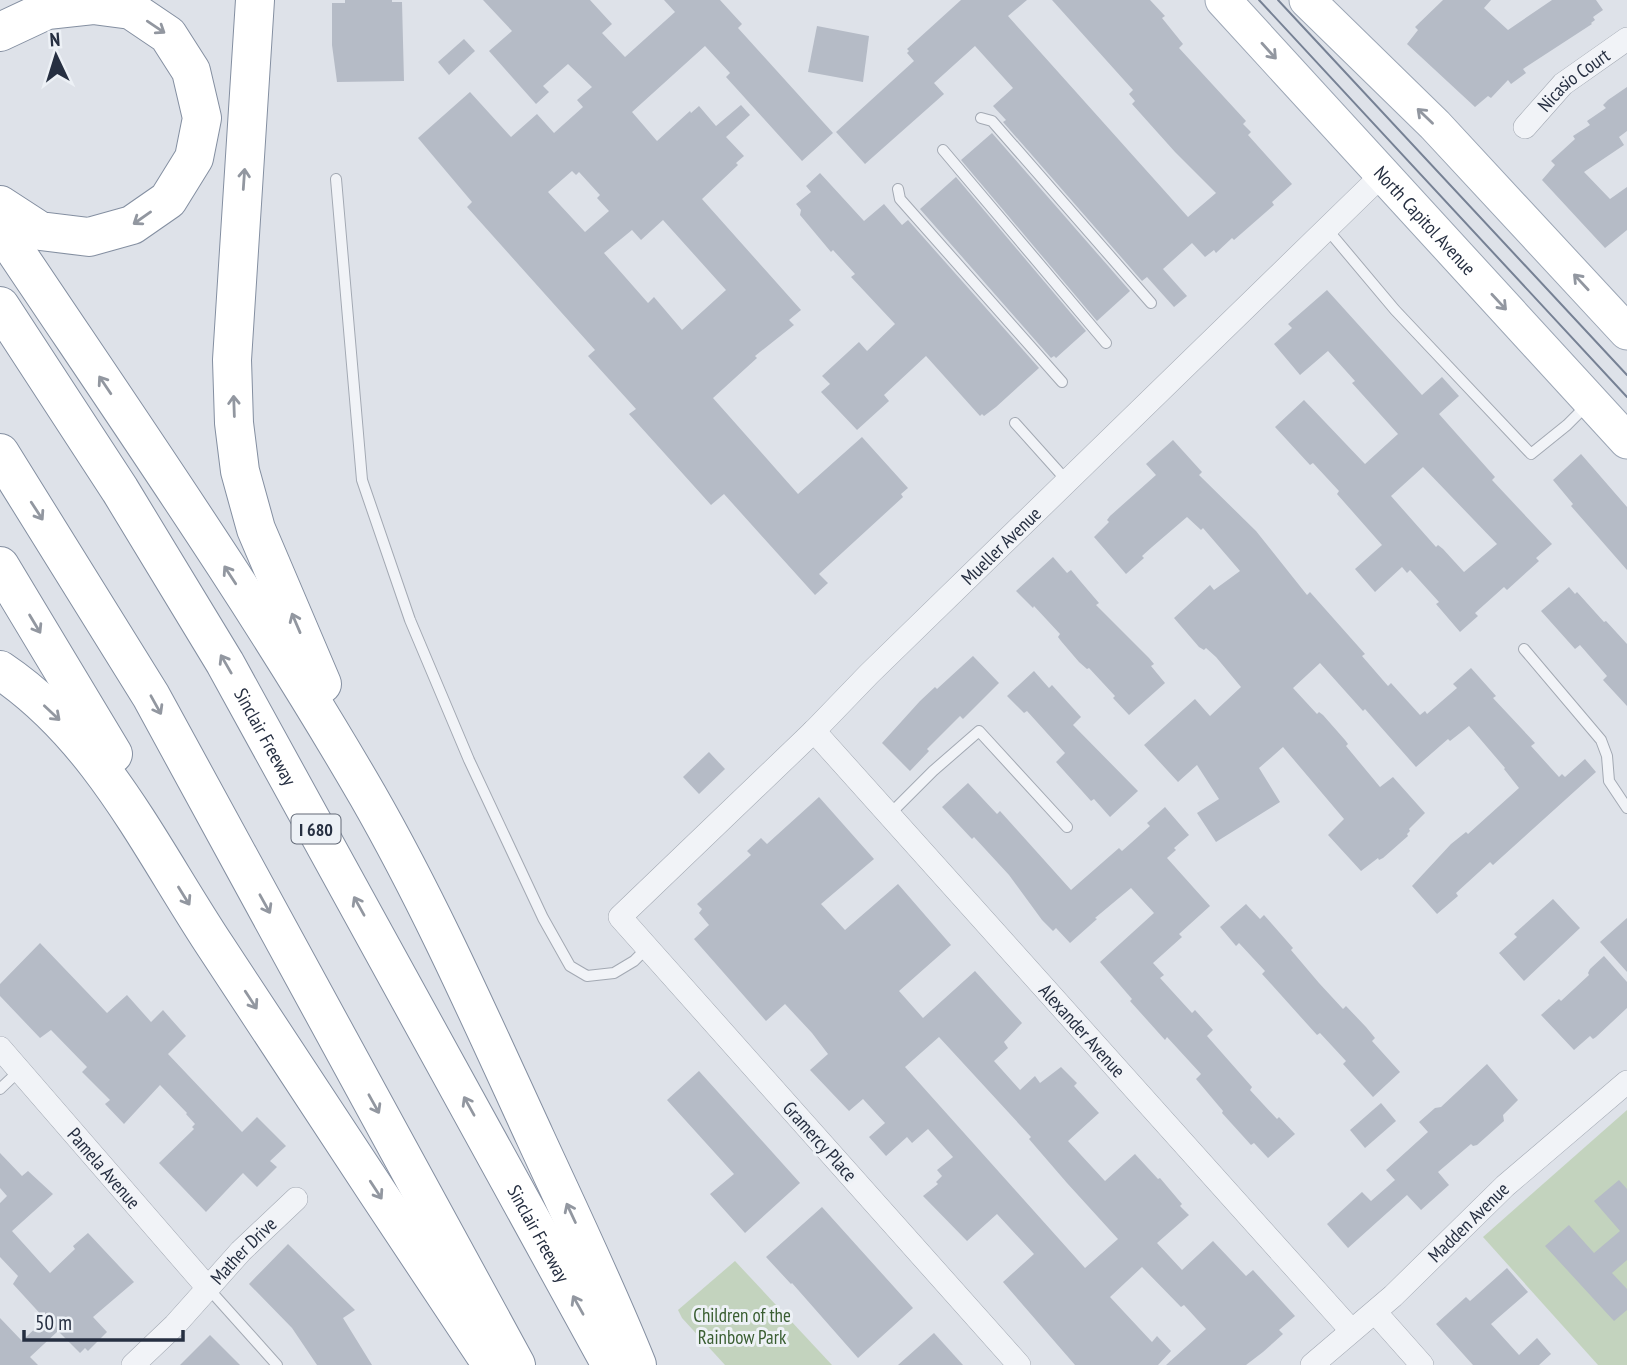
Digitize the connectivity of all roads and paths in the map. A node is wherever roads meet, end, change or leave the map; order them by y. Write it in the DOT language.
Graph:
graph roads {
  1 [pos="255,0"];
  2 [pos="1223,0"];
  3 [pos="1307,0"];
  4 [pos="0,32"];
  5 [pos="1627,39"];
  6 [pos="981,118"];
  7 [pos="1525,127"];
  8 [pos="943,150"];
  9 [pos="1382,175"];
  10 [pos="336,179"];
  11 [pos="898,189"];
  12 [pos="0,205"];
  13 [pos="0,228"];
  14 [pos="1327,229"];
  15 [pos="1151,303"];
  16 [pos="0,306"];
  17 [pos="1627,332"];
  18 [pos="1106,343"];
  19 [pos="1062,382"];
  20 [pos="1591,402"];
  21 [pos="1015,423"];
  22 [pos="1627,441"];
  23 [pos="0,453"];
  24 [pos="1066,481"];
  25 [pos="0,566"];
  26 [pos="1524,649"];
  27 [pos="0,670"];
  28 [pos="814,731"];
  29 [pos="370,799"];
  30 [pos="1627,808"];
  31 [pos="890,814"];
  32 [pos="1067,827"];
  33 [pos="154,849"];
  34 [pos="620,917"];
  35 [pos="648,948"];
  36 [pos="0,1048"];
  37 [pos="20,1070"];
  38 [pos="1627,1082"];
  39 [pos="0,1089"];
  40 [pos="296,1199"];
  41 [pos="208,1288"];
  42 [pos="1375,1312"];
  43 [pos="1351,1330"];
  44 [pos="133,1365"];
  45 [pos="277,1365"];
  46 [pos="491,1365"];
  47 [pos="516,1365"];
  48 [pos="611,1365"];
  49 [pos="638,1365"];
  50 [pos="1019,1365"];
  51 [pos="1312,1365"];
  52 [pos="1422,1365"];
  29 -- 1 [label="highway, one-way"];
  2 -- 9 [label="main road, North Capitol Avenue, one-way"];
  17 -- 3 [label="main road, one-way"];
  4 -- 12 [label="highway, one-way"];
  5 -- 7 [label="street, Nicasio Court"];
  6 -- 15 [label="lane"];
  8 -- 18 [label="lane"];
  9 -- 14 [label="street, Mueller Avenue"];
  9 -- 20 [label="main road, North Capitol Avenue, one-way"];
  10 -- 35 [label="lane"];
  11 -- 19 [label="lane"];
  29 -- 13 [label="highway, one-way"];
  14 -- 20 [label="lane"];
  14 -- 24 [label="street, Mueller Avenue"];
  48 -- 16 [label="highway, Sinclair Freeway / I 680, one-way"];
  20 -- 22 [label="main road, North Capitol Avenue"];
  21 -- 24 [label="lane"];
  23 -- 47 [label="highway, one-way"];
  24 -- 28 [label="street, Mueller Avenue"];
  25 -- 33 [label="highway, one-way"];
  26 -- 30 [label="lane"];
  27 -- 33 [label="highway, one-way"];
  28 -- 31 [label="street, Alexander Avenue"];
  28 -- 34 [label="street, Mueller Avenue"];
  49 -- 29 [label="highway, one-way"];
  31 -- 32 [label="lane"];
  31 -- 43 [label="street, Alexander Avenue"];
  33 -- 46 [label="highway, one-way"];
  34 -- 35 [label="street, Gramercy Place"];
  35 -- 50 [label="street, Gramercy Place"];
  36 -- 37 [label="street, Pamela Avenue"];
  37 -- 39 [label="lane"];
  37 -- 41 [label="street, Pamela Avenue"];
  38 -- 42 [label="street, Madden Avenue"];
  40 -- 41 [label="street, Mather Drive"];
  41 -- 44 [label="street, Mather Drive"];
  41 -- 45 [label="lane"];
  42 -- 43 [label="street, Madden Avenue"];
  42 -- 52 [label="street"];
  43 -- 51 [label="street, Madden Avenue"];
}
